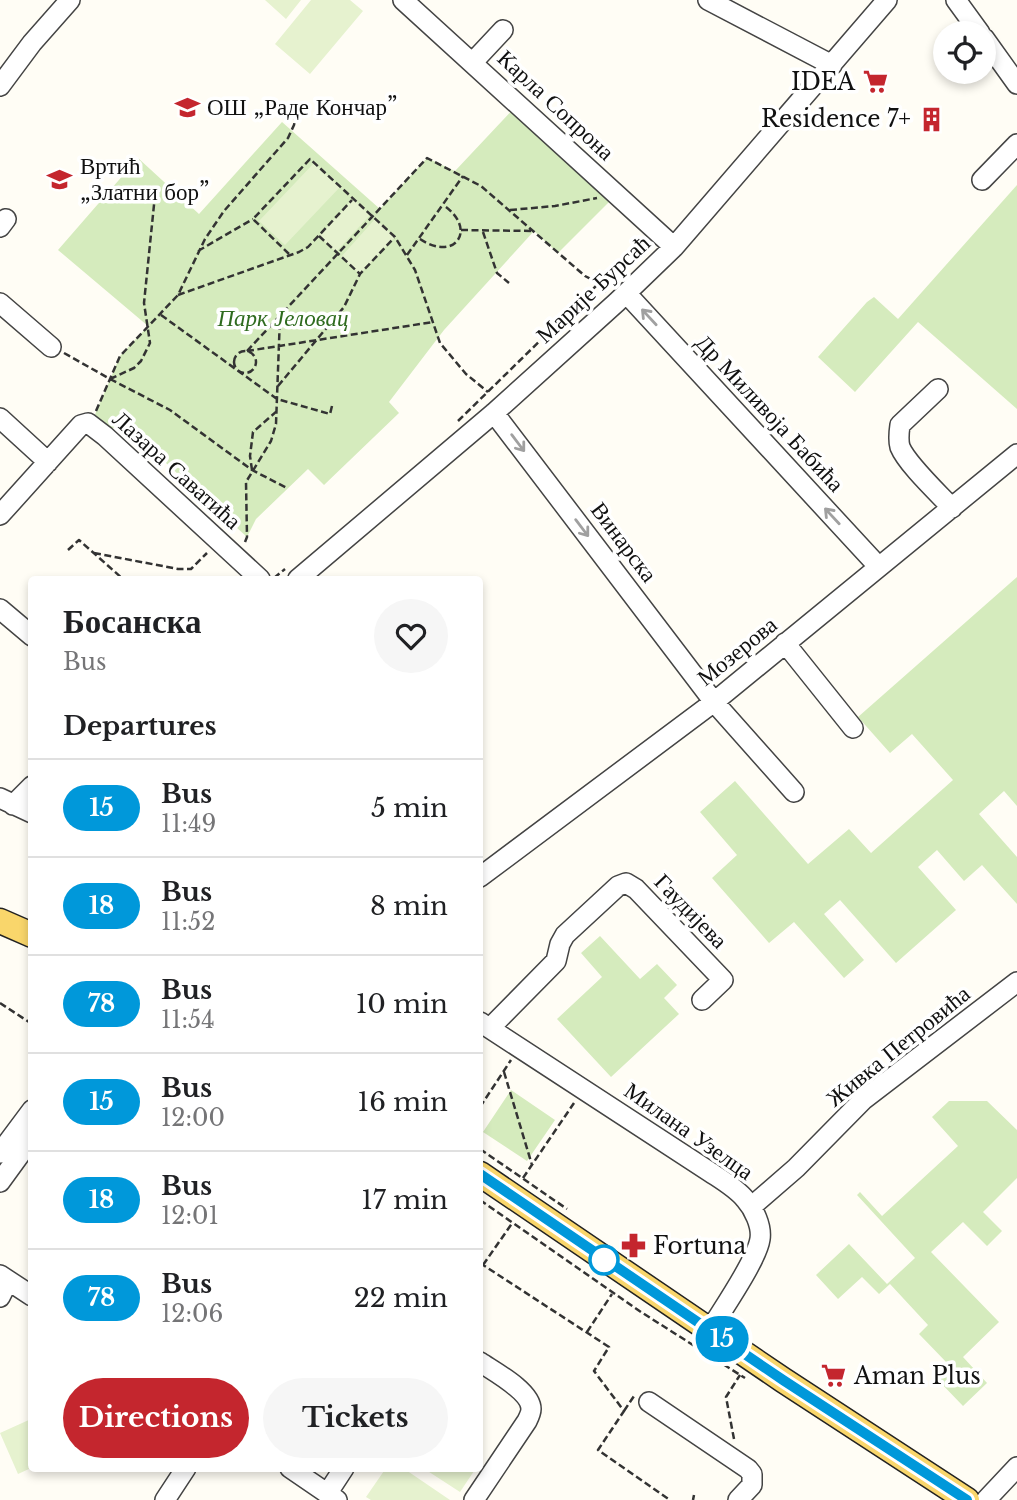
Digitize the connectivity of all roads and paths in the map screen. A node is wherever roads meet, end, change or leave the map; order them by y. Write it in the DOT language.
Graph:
graph roads {
  1 [pos="70,0"];
  2 [pos="403,0"];
  3 [pos="708,0"];
  4 [pos="887,0"];
  5 [pos="956,0"];
  6 [pos="971,21"];
  7 [pos="503,30"];
  8 [pos="996,55"];
  9 [pos="473,62"];
  10 [pos="832,65"];
  11 [pos="1017,84"];
  12 [pos="0,86"];
  13 [pos="297,110"];
  14 [pos="1017,144"];
  15 [pos="463,176"];
  16 [pos="982,180"];
  17 [pos="617,194"];
  18 [pos="155,195"];
  19 [pos="353,199"];
  20 [pos="443,205"];
  21 [pos="510,210"];
  22 [pos="373,216"];
  23 [pos="253,219"];
  24 [pos="461,230"];
  25 [pos="534,231"];
  26 [pos="483,232"];
  27 [pos="319,236"];
  28 [pos="395,237"];
  29 [pos="420,239"];
  30 [pos="674,247"];
  31 [pos="198,251"];
  32 [pos="289,254"];
  33 [pos="338,254"];
  34 [pos="407,255"];
  35 [pos="360,274"];
  36 [pos="509,284"];
  37 [pos="598,284"];
  38 [pos="178,295"];
  39 [pos="622,298"];
  40 [pos="0,303"];
  41 [pos="160,315"];
  42 [pos="280,316"];
  43 [pos="433,322"];
  44 [pos="149,326"];
  45 [pos="316,341"];
  46 [pos="51,347"];
  47 [pos="279,347"];
  48 [pos="247,352"];
  49 [pos="238,370"];
  50 [pos="110,379"];
  51 [pos="278,386"];
  52 [pos="938,389"];
  53 [pos="488,392"];
  54 [pos="277,399"];
  55 [pos="332,406"];
  56 [pos="277,411"];
  57 [pos="494,413"];
  58 [pos="0,418"];
  59 [pos="457,422"];
  60 [pos="91,424"];
  61 [pos="1016,457"];
  62 [pos="48,462"];
  63 [pos="252,470"];
  64 [pos="287,488"];
  65 [pos="952,508"];
  66 [pos="0,515"];
  67 [pos="219,540"];
  68 [pos="68,550"];
  69 [pos="94,553"];
  70 [pos="237,557"];
  71 [pos="878,566"];
  72 [pos="295,570"];
  73 [pos="120,576"];
  74 [pos="257,576"];
  75 [pos="0,609"];
  76 [pos="28,633"];
  77 [pos="785,643"];
  78 [pos="713,702"];
  79 [pos="853,728"];
  80 [pos="28,788"];
  81 [pos="794,792"];
  82 [pos="6,802"];
  83 [pos="28,811"];
  84 [pos="483,875"];
  85 [pos="0,921"];
  86 [pos="28,933"];
  87 [pos="1017,982"];
  88 [pos="702,1000"];
  89 [pos="0,1003"];
  90 [pos="28,1021"];
  91 [pos="485,1025"];
  92 [pos="520,1047"];
  93 [pos="503,1072"];
  94 [pos="584,1089"];
  95 [pos="483,1102"];
  96 [pos="28,1115"];
  97 [pos="28,1144"];
  98 [pos="0,1153"];
  99 [pos="532,1165"];
  100 [pos="483,1176"];
  101 [pos="523,1178"];
  102 [pos="0,1182"];
  103 [pos="483,1200"];
  104 [pos="525,1206"];
  105 [pos="751,1207"];
  106 [pos="483,1261"];
  107 [pos="483,1265"];
  108 [pos="613,1293"];
  109 [pos="710,1331"];
  110 [pos="587,1332"];
  111 [pos="483,1364"];
  112 [pos="642,1397"];
  113 [pos="624,1410"];
  114 [pos="722,1451"];
  115 [pos="1017,1467"];
  116 [pos="183,1472"];
  117 [pos="296,1472"];
  118 [pos="342,1472"];
  119 [pos="694,1495"];
  120 [pos="332,1497"];
  121 [pos="165,1500"];
  122 [pos="474,1500"];
  123 [pos="670,1500"];
  124 [pos="693,1500"];
  125 [pos="738,1500"];
  126 [pos="967,1500"];
  127 [pos="986,1500"];
  1 -- 12 [label="street"];
  2 -- 9 [label="street, Карла Сопрона"];
  3 -- 10 [label="street"];
  4 -- 10 [label="street, Марије Бурсаћ"];
  5 -- 6 [label="street"];
  7 -- 9 [label="street"];
  8 -- 11 [label="street"];
  9 -- 17 [label="street, Карла Сопрона"];
  10 -- 30 [label="street, Марије Бурсаћ"];
  13 -- 31 [label="path"];
  14 -- 16 [label="street"];
  15 -- 20 [label="path"];
  15 -- 21 [label="path"];
  15 -- 22 [label="path"];
  17 -- 21 [label="path"];
  17 -- 30 [label="street, Карла Сопрона"];
  18 -- 44 [label="path"];
  19 -- 22 [label="path"];
  19 -- 23 [label="path"];
  19 -- 27 [label="path"];
  20 -- 24 [label="path"];
  20 -- 29 [label="path"];
  21 -- 25 [label="path"];
  22 -- 28 [label="path"];
  22 -- 33 [label="path"];
  23 -- 31 [label="path"];
  23 -- 32 [label="path"];
  24 -- 26 [label="path"];
  24 -- 29 [label="path"];
  25 -- 26 [label="path"];
  25 -- 37 [label="path"];
  26 -- 36 [label="path"];
  27 -- 32 [label="path"];
  27 -- 33 [label="path"];
  28 -- 34 [label="path"];
  28 -- 35 [label="path"];
  29 -- 34 [label="path"];
  30 -- 39 [label="street, Марије Бурсаћ"];
  31 -- 38 [label="path"];
  32 -- 38 [label="path"];
  33 -- 35 [label="path"];
  33 -- 42 [label="path"];
  34 -- 43 [label="path"];
  35 -- 45 [label="path"];
  37 -- 39 [label="path"];
  37 -- 53 [label="path"];
  38 -- 41 [label="path"];
  39 -- 57 [label="street, Марије Бурсаћ"];
  71 -- 39 [label="street, Др Миливоја Бабића, one-way"];
  40 -- 46 [label="street"];
  41 -- 44 [label="path"];
  41 -- 49 [label="path"];
  42 -- 47 [label="path"];
  42 -- 48 [label="path"];
  43 -- 45 [label="path"];
  43 -- 53 [label="path"];
  44 -- 50 [label="path"];
  44 -- 50 [label="path"];
  45 -- 47 [label="path"];
  45 -- 51 [label="path"];
  46 -- 50 [label="path"];
  47 -- 48 [label="path"];
  47 -- 51 [label="path"];
  48 -- 49 [label="path"];
  48 -- 49 [label="path"];
  49 -- 54 [label="path"];
  50 -- 60 [label="path"];
  50 -- 63 [label="path"];
  51 -- 54 [label="path"];
  52 -- 65 [label="street"];
  53 -- 59 [label="path"];
  54 -- 55 [label="path"];
  54 -- 56 [label="path"];
  56 -- 63 [label="path"];
  56 -- 63 [label="path"];
  57 -- 72 [label="street, Марије Бурсаћ"];
  57 -- 78 [label="street, Винарска, one-way"];
  58 -- 62 [label="street"];
  60 -- 62 [label="street, Лазара Саватића"];
  60 -- 67 [label="street, Лазара Саватића"];
  61 -- 65 [label="street, Мозерова"];
  62 -- 66 [label="street, Лазара Саватића"];
  63 -- 64 [label="path"];
  63 -- 70 [label="path"];
  65 -- 71 [label="street, Мозерова"];
  67 -- 69 [label="path"];
  67 -- 70 [label="street, Лазара Саватића"];
  68 -- 69 [label="path"];
  69 -- 73 [label="path"];
  70 -- 74 [label="street, Лазара Саватића"];
  71 -- 77 [label="street, Мозерова"];
  75 -- 76 [label="street"];
  77 -- 78 [label="street, Мозерова"];
  77 -- 79 [label="street"];
  78 -- 81 [label="street, Винарска"];
  78 -- 84 [label="street, Мозерова"];
  80 -- 82 [label="street"];
  82 -- 83 [label="street"];
  85 -- 86 [label="main road"];
  87 -- 105 [label="street, Живка Петровића"];
  88 -- 91 [label="street, Гаудијева"];
  89 -- 90 [label="path"];
  91 -- 92 [label="street, Милана Узелца"];
  92 -- 93 [label="path"];
  92 -- 94 [label="street, Милана Узелца"];
  93 -- 95 [label="path"];
  93 -- 99 [label="path"];
  94 -- 99 [label="path"];
  94 -- 105 [label="street, Милана Узелца"];
  96 -- 98 [label="street"];
  97 -- 102 [label="street"];
  99 -- 101 [label="path"];
  100 -- 104 [label="main road"];
  103 -- 104 [label="path"];
  104 -- 106 [label="path"];
  104 -- 108 [label="path"];
  104 -- 109 [label="main road"];
  105 -- 109 [label="street, Милана Узелца"];
  107 -- 110 [label="path"];
  108 -- 110 [label="path"];
  108 -- 114 [label="path"];
  109 -- 126 [label="main road"];
  110 -- 113 [label="path"];
  111 -- 122 [label="street"];
  112 -- 113 [label="path"];
  112 -- 114 [label="street"];
  113 -- 123 [label="path"];
  114 -- 125 [label="street"];
  115 -- 127 [label="street"];
  116 -- 121 [label="street"];
  117 -- 120 [label="street"];
  118 -- 120 [label="street"];
  119 -- 124 [label="path"];
}
